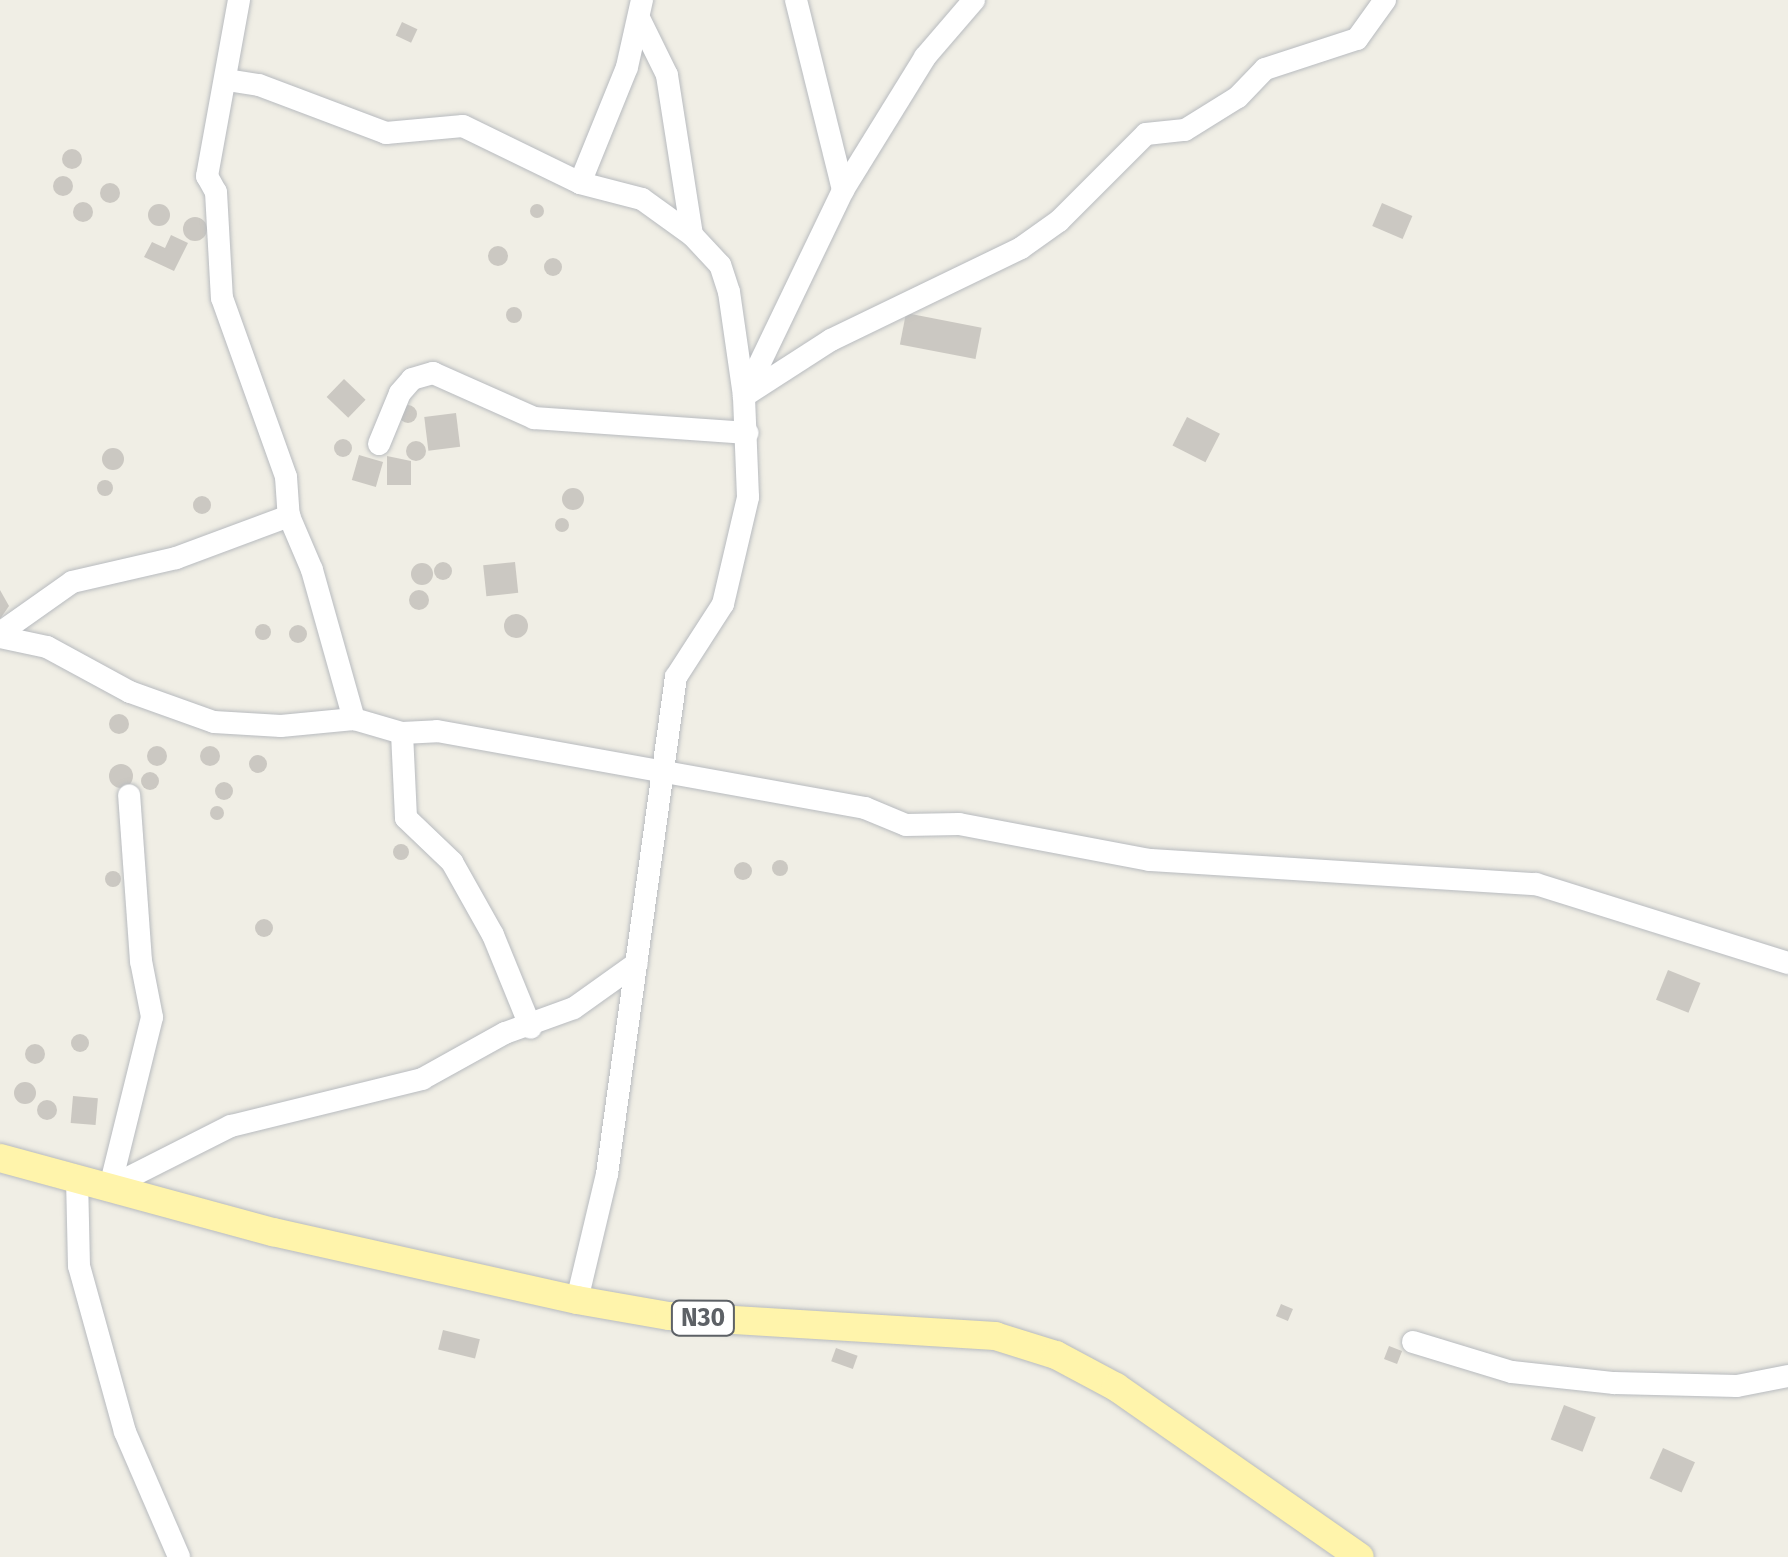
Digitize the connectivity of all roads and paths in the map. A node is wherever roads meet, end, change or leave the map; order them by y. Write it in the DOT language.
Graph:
graph roads {
  1 [pos="239,0"];
  2 [pos="796,0"];
  3 [pos="974,0"];
  4 [pos="1385,0"];
  5 [pos="641,9"];
  6 [pos="227,80"];
  7 [pos="580,183"];
  8 [pos="842,190"];
  9 [pos="692,235"];
  10 [pos="744,396"];
  11 [pos="746,433"];
  12 [pos="379,444"];
  13 [pos="290,516"];
  14 [pos="0,635"];
  15 [pos="354,719"];
  16 [pos="402,734"];
  17 [pos="662,770"];
  18 [pos="129,794"];
  19 [pos="636,963"];
  20 [pos="1788,963"];
  21 [pos="532,1028"];
  22 [pos="0,1158"];
  23 [pos="76,1178"];
  24 [pos="110,1186"];
  25 [pos="577,1300"];
  26 [pos="1413,1342"];
  27 [pos="1788,1376"];
  28 [pos="179,1557"];
  29 [pos="1360,1557"];
  1 -- 6 [label="street"];
  2 -- 8 [label="street"];
  3 -- 8 [label="street"];
  4 -- 10 [label="street"];
  5 -- 7 [label="street"];
  5 -- 9 [label="street"];
  6 -- 7 [label="street"];
  6 -- 13 [label="street"];
  7 -- 9 [label="street"];
  8 -- 10 [label="street"];
  9 -- 10 [label="street"];
  10 -- 11 [label="street"];
  11 -- 12 [label="street"];
  11 -- 17 [label="street"];
  13 -- 14 [label="street"];
  13 -- 15 [label="street"];
  14 -- 15 [label="street"];
  15 -- 16 [label="street"];
  16 -- 17 [label="street"];
  16 -- 21 [label="street"];
  17 -- 19 [label="street"];
  17 -- 20 [label="street"];
  18 -- 24 [label="street"];
  19 -- 21 [label="street"];
  19 -- 25 [label="street"];
  21 -- 24 [label="street"];
  22 -- 23 [label="main road, N30"];
  23 -- 24 [label="main road, N30"];
  23 -- 28 [label="street"];
  24 -- 25 [label="main road, N30"];
  25 -- 29 [label="main road, N30"];
  26 -- 27 [label="street"];
}
